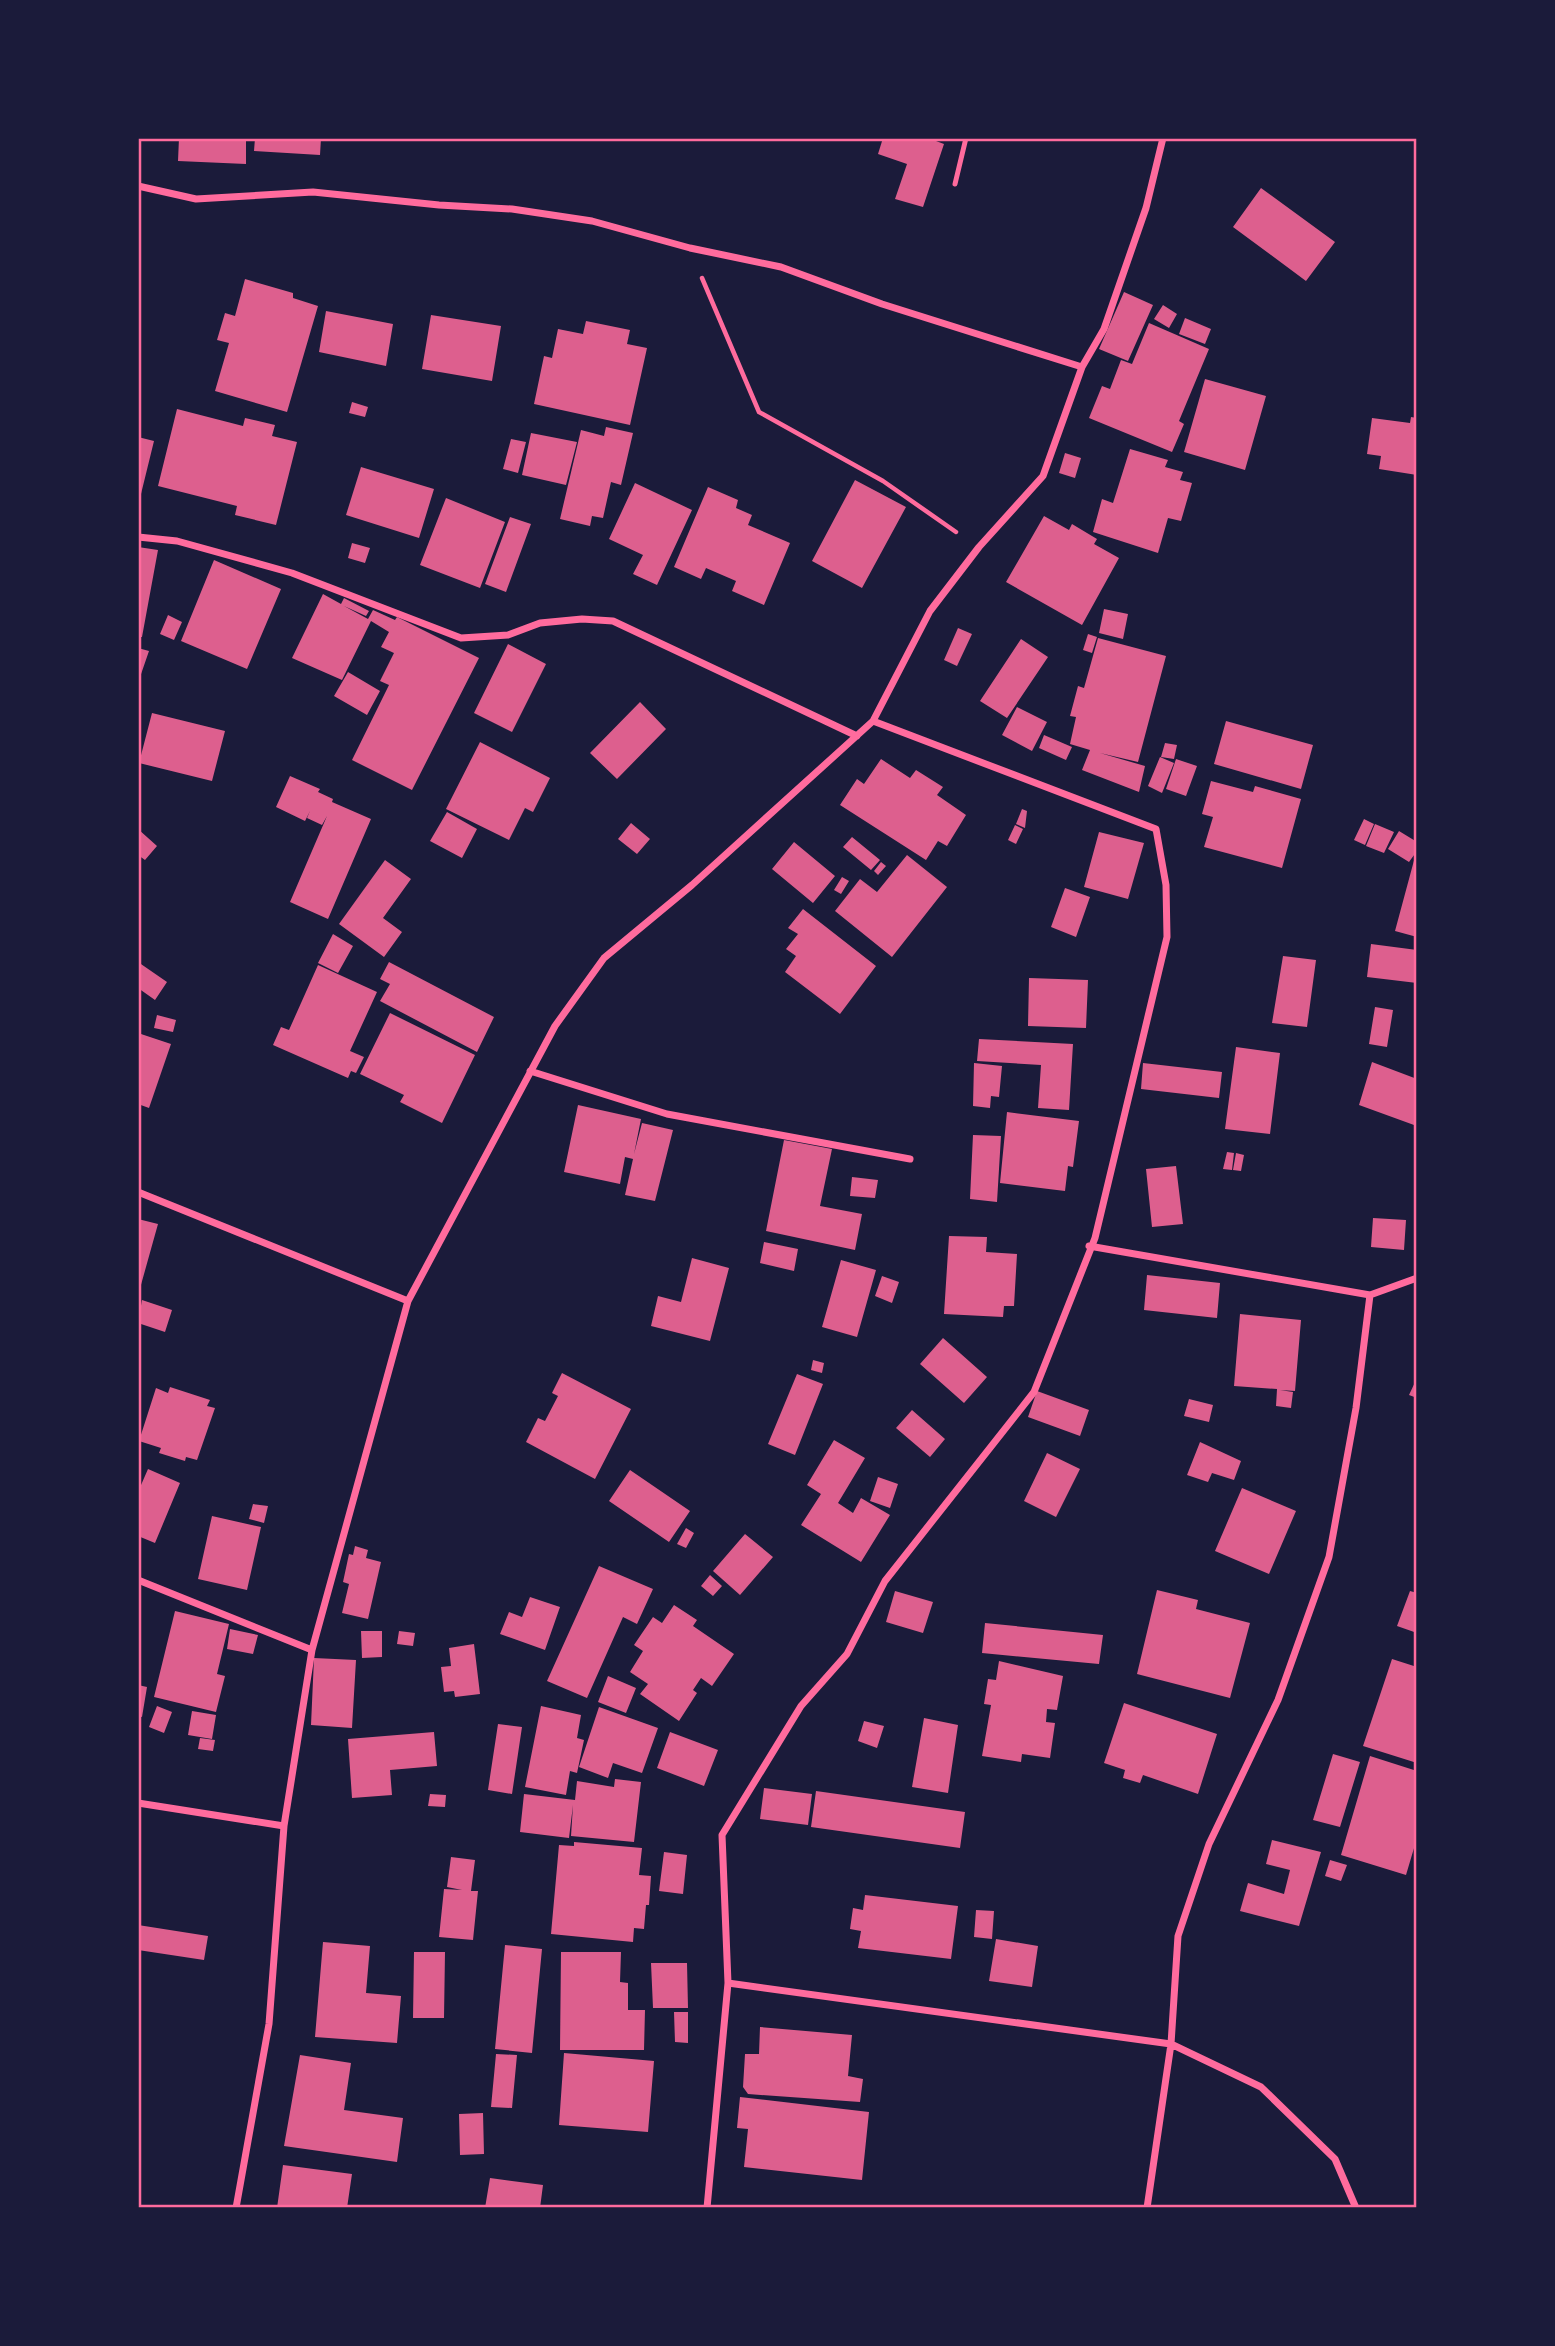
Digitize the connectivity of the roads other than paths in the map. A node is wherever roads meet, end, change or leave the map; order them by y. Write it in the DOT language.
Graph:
graph roads {
  1 [pos="967,138"];
  2 [pos="1163,138"];
  3 [pos="955,184"];
  4 [pos="138,186"];
  5 [pos="1082,367"];
  6 [pos="138,537"];
  7 [pos="873,721"];
  8 [pos="858,736"];
  9 [pos="530,1071"];
  10 [pos="910,1160"];
  11 [pos="138,1192"];
  12 [pos="1089,1246"];
  13 [pos="1417,1278"];
  14 [pos="1370,1295"];
  15 [pos="408,1301"];
  16 [pos="138,1580"];
  17 [pos="312,1650"];
  18 [pos="138,1803"];
  19 [pos="284,1826"];
  20 [pos="728,1983"];
  21 [pos="1171,2045"];
  22 [pos="236,2208"];
  23 [pos="707,2208"];
  24 [pos="1147,2208"];
  25 [pos="1356,2208"];
  1 -- 3 [label="lane"];
  2 -- 5 [label="street"];
  4 -- 5 [label="street"];
  5 -- 7 [label="street"];
  6 -- 8 [label="street"];
  7 -- 8 [label="street"];
  7 -- 12 [label="street"];
  8 -- 9 [label="street"];
  9 -- 10 [label="street"];
  9 -- 15 [label="street"];
  11 -- 15 [label="street"];
  12 -- 14 [label="street"];
  12 -- 20 [label="street"];
  13 -- 14 [label="street"];
  14 -- 21 [label="street"];
  15 -- 17 [label="street"];
  16 -- 17 [label="street"];
  17 -- 19 [label="street"];
  18 -- 19 [label="street"];
  19 -- 22 [label="street"];
  20 -- 21 [label="street"];
  20 -- 23 [label="street"];
  21 -- 24 [label="street"];
  21 -- 25 [label="street"];
}
